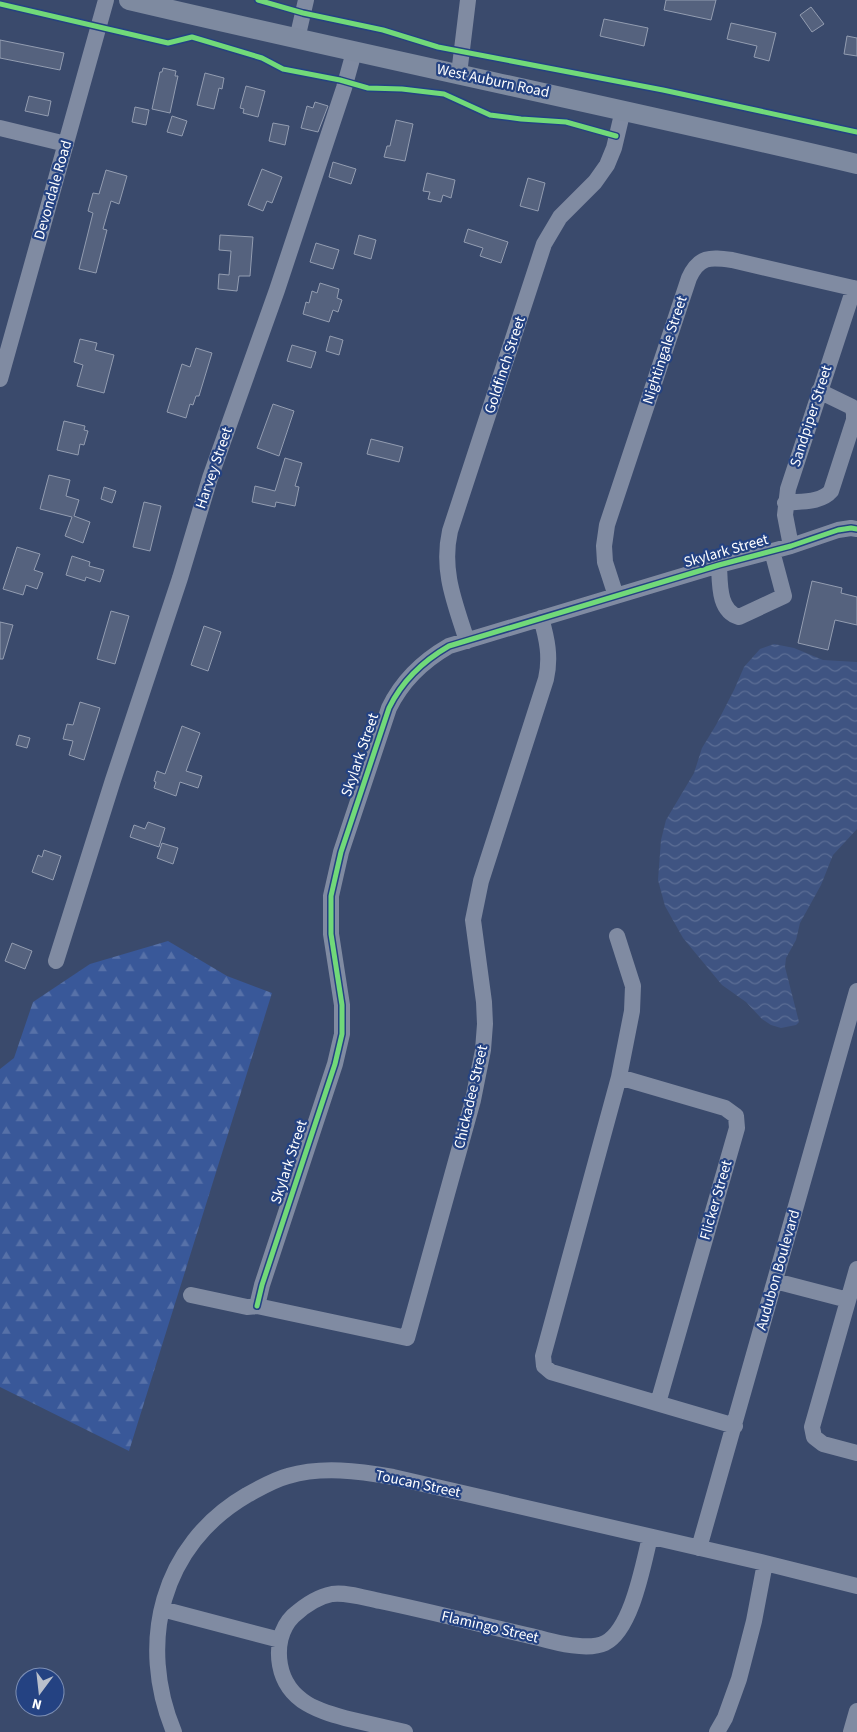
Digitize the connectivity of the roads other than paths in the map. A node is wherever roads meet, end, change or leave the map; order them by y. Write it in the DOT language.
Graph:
graph roads {
  1 [pos="106,0"];
  2 [pos="129,0"];
  3 [pos="306,0"];
  4 [pos="468,0"];
  5 [pos="297,39"];
  6 [pos="354,52"];
  7 [pos="459,74"];
  8 [pos="623,110"];
  9 [pos="0,128"];
  10 [pos="66,144"];
  11 [pos="857,164"];
  12 [pos="855,288"];
  13 [pos="0,379"];
  14 [pos="819,391"];
  15 [pos="785,502"];
  16 [pos="857,529"];
  17 [pos="791,546"];
  18 [pos="772,550"];
  19 [pos="719,566"];
  20 [pos="616,596"];
  21 [pos="541,618"];
  22 [pos="467,641"];
  23 [pos="617,936"];
  24 [pos="56,961"];
  25 [pos="857,991"];
  26 [pos="619,1077"];
  27 [pos="857,1269"];
  28 [pos="775,1281"];
  29 [pos="192,1295"];
  30 [pos="848,1300"];
  31 [pos="256,1306"];
  32 [pos="658,1403"];
  33 [pos="735,1426"];
  34 [pos="857,1453"];
  35 [pos="650,1537"];
  36 [pos="699,1548"];
  37 [pos="765,1563"];
  38 [pos="857,1586"];
  39 [pos="162,1610"];
  40 [pos="280,1640"];
  41 [pos="857,1711"];
  42 [pos="174,1732"];
  43 [pos="405,1732"];
  44 [pos="716,1732"];
  45 [pos="851,1732"];
  1 -- 10 [label="street, Devondale Road"];
  2 -- 5 [label="main road, West Auburn Road"];
  3 -- 5 [label="street"];
  4 -- 7 [label="street"];
  5 -- 6 [label="main road, West Auburn Road"];
  6 -- 7 [label="main road, West Auburn Road"];
  6 -- 24 [label="street, Harvey Street"];
  7 -- 8 [label="main road, West Auburn Road"];
  8 -- 11 [label="main road, West Auburn Road"];
  8 -- 22 [label="street, Goldfinch Street"];
  9 -- 10 [label="street"];
  10 -- 13 [label="street, Devondale Road"];
  12 -- 14 [label="street, Sandpiper Street"];
  12 -- 20 [label="street, Nightingale Street"];
  14 -- 15 [label="street, Sandpiper Street"];
  14 -- 15 [label="street"];
  15 -- 17 [label="street, Sandpiper Street"];
  16 -- 17 [label="street, Skylark Street"];
  17 -- 18 [label="street, Skylark Street"];
  18 -- 19 [label="street, Skylark Street"];
  18 -- 19 [label="street"];
  19 -- 20 [label="street, Skylark Street"];
  20 -- 21 [label="street, Skylark Street"];
  21 -- 22 [label="street, Skylark Street"];
  21 -- 31 [label="street, Chickadee Street"];
  22 -- 31 [label="street, Skylark Street"];
  23 -- 26 [label="street"];
  25 -- 28 [label="street, Audubon Boulevard"];
  26 -- 32 [label="street"];
  26 -- 32 [label="street, Flicker Street"];
  27 -- 30 [label="street"];
  28 -- 30 [label="street"];
  28 -- 33 [label="street, Audubon Boulevard"];
  29 -- 31 [label="street"];
  30 -- 34 [label="street"];
  32 -- 33 [label="street"];
  33 -- 36 [label="street, Audubon Boulevard"];
  35 -- 36 [label="street, Toucan Street"];
  35 -- 39 [label="street, Toucan Street"];
  35 -- 40 [label="street, Flamingo Street"];
  36 -- 37 [label="street, Toucan Street"];
  37 -- 38 [label="street, Toucan Street"];
  37 -- 44 [label="street"];
  39 -- 40 [label="street"];
  39 -- 42 [label="street, Toucan Street"];
  40 -- 43 [label="street, Flamingo Street"];
  41 -- 45 [label="street"];
}
